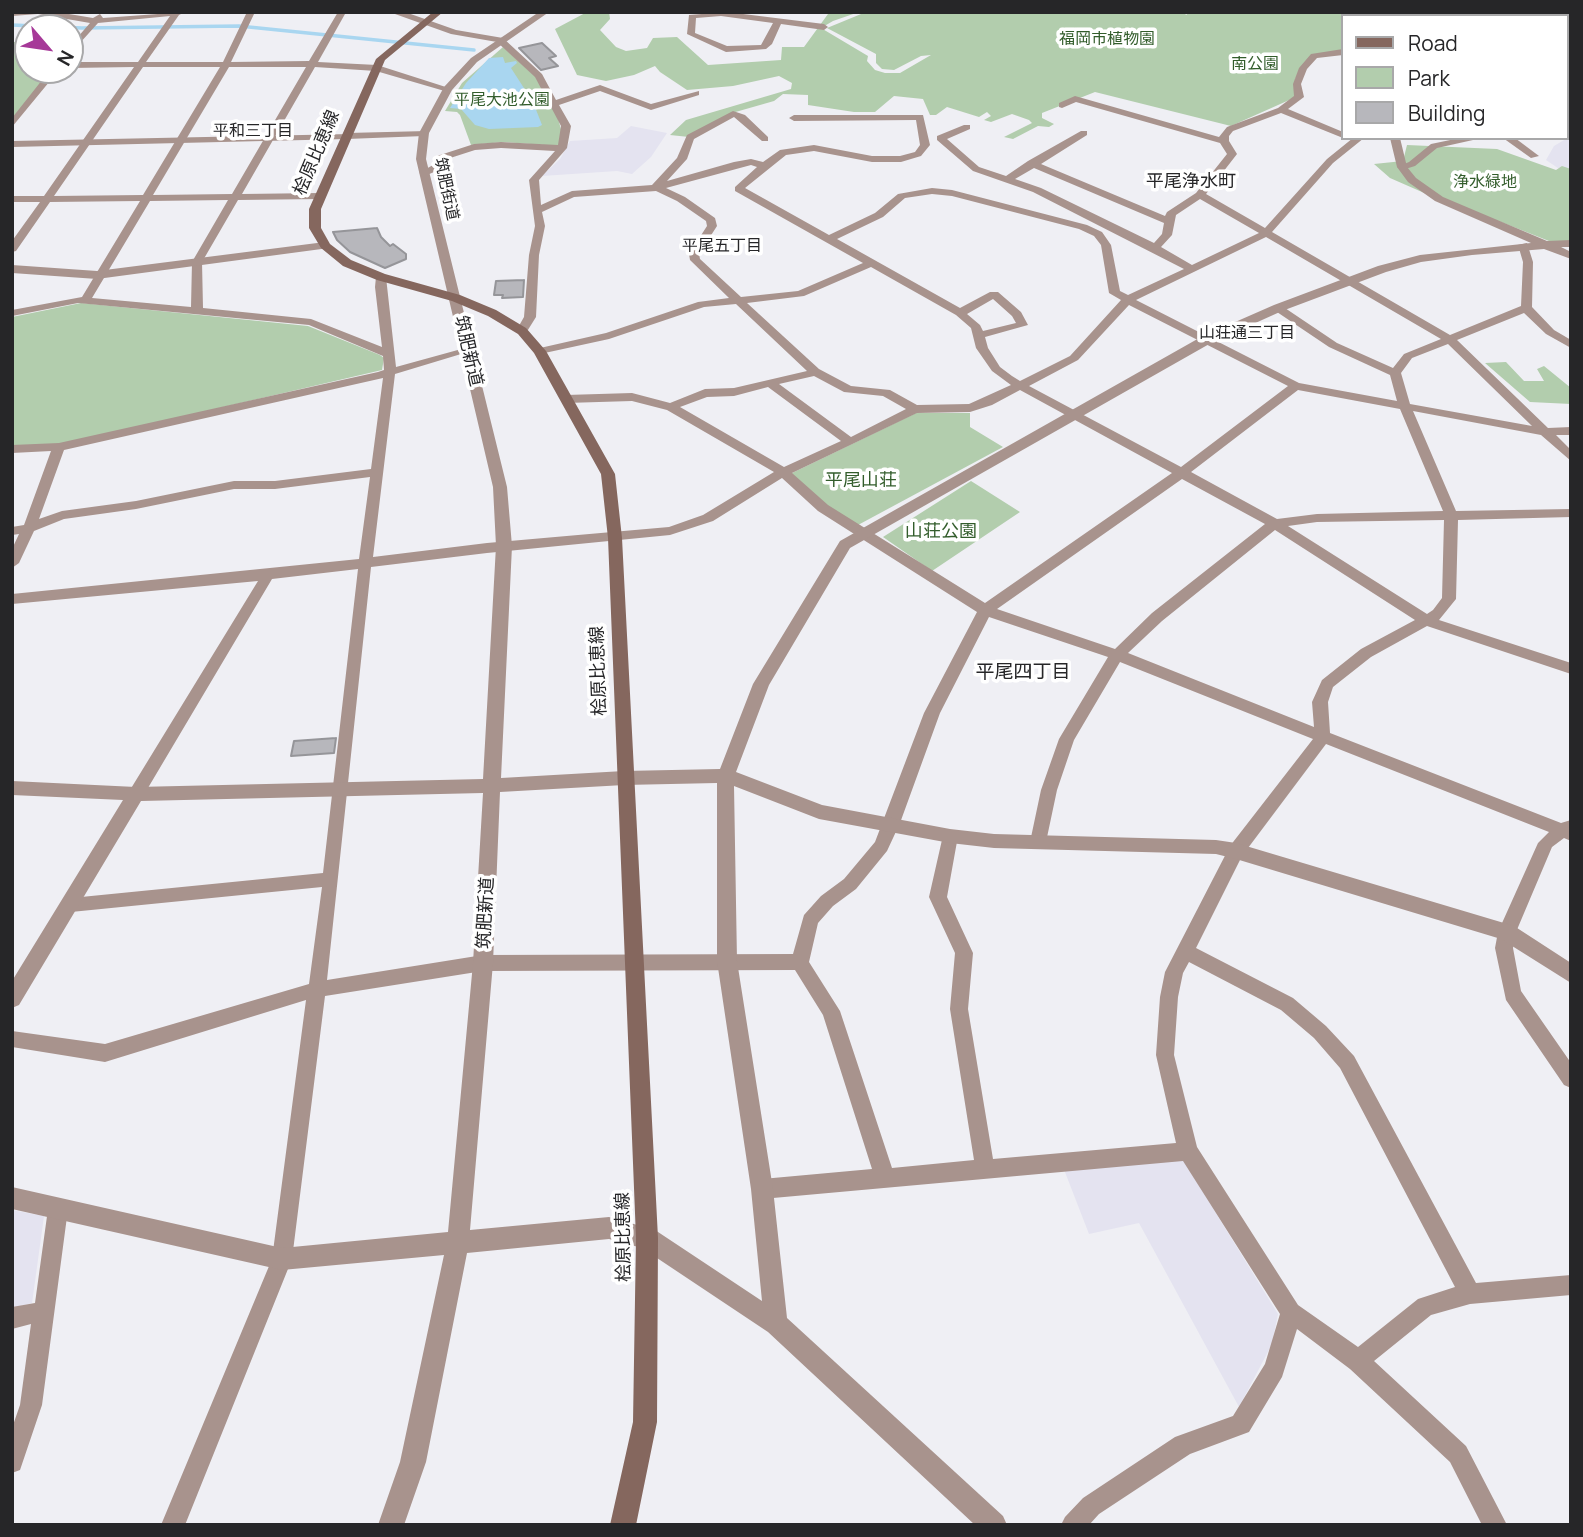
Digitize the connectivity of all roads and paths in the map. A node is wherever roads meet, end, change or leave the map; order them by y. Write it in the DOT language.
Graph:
graph roads {
  1 [pos="39,12"];
  2 [pos="104,12"];
  3 [pos="183,12"];
  4 [pos="251,12"];
  5 [pos="342,12"];
  6 [pos="439,12"];
  7 [pos="545,12"];
  8 [pos="176,13"];
  9 [pos="722,13"];
  10 [pos="12,14"];
  11 [pos="94,21"];
  12 [pos="778,21"];
  13 [pos="426,23"];
  14 [pos="824,27"];
  15 [pos="84,34"];
  16 [pos="500,40"];
  17 [pos="1342,52"];
  18 [pos="140,64"];
  19 [pos="226,64"];
  20 [pos="313,64"];
  21 [pos="84,65"];
  22 [pos="377,68"];
  23 [pos="44,84"];
  24 [pos="449,89"];
  25 [pos="696,93"];
  26 [pos="555,103"];
  27 [pos="1062,105"];
  28 [pos="1280,110"];
  29 [pos="793,118"];
  30 [pos="12,124"];
  31 [pos="967,127"];
  32 [pos="424,133"];
  33 [pos="1084,133"];
  34 [pos="1342,135"];
  35 [pos="347,136"];
  36 [pos="270,138"];
  37 [pos="765,139"];
  38 [pos="179,140"];
  39 [pos="1355,140"];
  40 [pos="1395,140"];
  41 [pos="1466,140"];
  42 [pos="1511,140"];
  43 [pos="1224,141"];
  44 [pos="86,143"];
  45 [pos="12,144"];
  46 [pos="562,148"];
  47 [pos="1534,156"];
  48 [pos="1031,163"];
  49 [pos="764,166"];
  50 [pos="1402,167"];
  51 [pos="424,173"];
  52 [pos="1007,180"];
  53 [pos="656,187"];
  54 [pos="1200,195"];
  55 [pos="320,196"];
  56 [pos="234,197"];
  57 [pos="145,198"];
  58 [pos="12,199"];
  59 [pos="47,199"];
  60 [pos="537,211"];
  61 [pos="1168,220"];
  62 [pos="1265,234"];
  63 [pos="829,239"];
  64 [pos="1571,243"];
  65 [pos="1543,244"];
  66 [pos="1522,245"];
  67 [pos="325,246"];
  68 [pos="1155,248"];
  69 [pos="12,249"];
  70 [pos="1571,256"];
  71 [pos="197,262"];
  72 [pos="871,263"];
  73 [pos="1190,268"];
  74 [pos="12,269"];
  75 [pos="97,275"];
  76 [pos="382,277"];
  77 [pos="1351,280"];
  78 [pos="456,298"];
  79 [pos="735,299"];
  80 [pos="1127,300"];
  81 [pos="85,301"];
  82 [pos="1278,308"];
  83 [pos="1526,308"];
  84 [pos="197,312"];
  85 [pos="12,313"];
  86 [pos="960,313"];
  87 [pos="522,331"];
  88 [pos="980,335"];
  89 [pos="1448,338"];
  90 [pos="1206,340"];
  91 [pos="1571,345"];
  92 [pos="465,351"];
  93 [pos="540,351"];
  94 [pos="388,355"];
  95 [pos="390,372"];
  96 [pos="815,372"];
  97 [pos="1395,373"];
  98 [pos="770,383"];
  99 [pos="1021,386"];
  100 [pos="1296,386"];
  101 [pos="566,399"];
  102 [pos="1405,405"];
  103 [pos="671,407"];
  104 [pos="915,409"];
  105 [pos="1075,414"];
  106 [pos="1571,430"];
  107 [pos="1544,432"];
  108 [pos="850,442"];
  109 [pos="59,447"];
  110 [pos="12,449"];
  111 [pos="1571,457"];
  112 [pos="377,472"];
  113 [pos="783,472"];
  114 [pos="1183,472"];
  115 [pos="1571,513"];
  116 [pos="1451,515"];
  117 [pos="1274,524"];
  118 [pos="29,528"];
  119 [pos="12,531"];
  120 [pos="863,533"];
  121 [pos="615,538"];
  122 [pos="503,546"];
  123 [pos="12,562"];
  124 [pos="365,563"];
  125 [pos="268,575"];
  126 [pos="12,599"];
  127 [pos="985,610"];
  128 [pos="1427,621"];
  129 [pos="1117,655"];
  130 [pos="1571,669"];
  131 [pos="1322,737"];
  132 [pos="726,776"];
  133 [pos="624,778"];
  134 [pos="492,785"];
  135 [pos="12,788"];
  136 [pos="342,790"];
  137 [pos="136,794"];
  138 [pos="891,824"];
  139 [pos="1568,829"];
  140 [pos="950,836"];
  141 [pos="1038,842"];
  142 [pos="1236,850"];
  143 [pos="331,879"];
  144 [pos="71,905"];
  145 [pos="1507,932"];
  146 [pos="1185,951"];
  147 [pos="727,961"];
  148 [pos="800,962"];
  149 [pos="483,963"];
  150 [pos="635,964"];
  151 [pos="1571,974"];
  152 [pos="318,989"];
  153 [pos="12,999"];
  154 [pos="12,1040"];
  155 [pos="1571,1079"];
  156 [pos="1188,1151"];
  157 [pos="985,1169"];
  158 [pos="885,1178"];
  159 [pos="762,1189"];
  160 [pos="12,1198"];
  161 [pos="58,1209"];
  162 [pos="647,1238"];
  163 [pos="457,1242"];
  164 [pos="282,1259"];
  165 [pos="1571,1285"];
  166 [pos="1470,1294"];
  167 [pos="45,1311"];
  168 [pos="1291,1312"];
  169 [pos="12,1318"];
  170 [pos="776,1324"];
  171 [pos="1358,1361"];
  172 [pos="12,1462"];
  173 [pos="173,1525"];
  174 [pos="391,1525"];
  175 [pos="623,1525"];
  176 [pos="994,1525"];
  177 [pos="1073,1525"];
  178 [pos="1495,1525"];
  1 -- 10 [label="street"];
  1 -- 11 [label="street"];
  2 -- 11 [label="street"];
  3 -- 8 [label="street"];
  4 -- 19 [label="street"];
  5 -- 13 [label="street"];
  5 -- 20 [label="street"];
  6 -- 13 [label="main road, 桧原比恵線"];
  7 -- 16 [label="street, 筑肥街道"];
  8 -- 11 [label="street"];
  8 -- 18 [label="street"];
  9 -- 12 [label="street"];
  9 -- 12 [label="street"];
  11 -- 15 [label="street"];
  12 -- 14 [label="street"];
  13 -- 16 [label="street"];
  13 -- 22 [label="main road, 桧原比恵線"];
  16 -- 24 [label="street, 筑肥街道"];
  16 -- 26 [label="street"];
  17 -- 28 [label="street"];
  18 -- 19 [label="street"];
  18 -- 21 [label="street"];
  18 -- 44 [label="street"];
  19 -- 20 [label="street"];
  19 -- 38 [label="street"];
  20 -- 22 [label="street"];
  20 -- 36 [label="street"];
  22 -- 24 [label="street"];
  22 -- 35 [label="main road, 桧原比恵線"];
  23 -- 30 [label="street"];
  24 -- 32 [label="street, 筑肥街道"];
  25 -- 26 [label="street"];
  26 -- 46 [label="street"];
  27 -- 43 [label="street"];
  28 -- 34 [label="street"];
  28 -- 43 [label="street"];
  29 -- 49 [label="street"];
  31 -- 52 [label="street"];
  32 -- 35 [label="street"];
  32 -- 51 [label="street, 筑肥街道"];
  33 -- 48 [label="street"];
  35 -- 36 [label="street"];
  35 -- 55 [label="main road, 桧原比恵線"];
  36 -- 38 [label="street"];
  36 -- 56 [label="street"];
  37 -- 53 [label="street"];
  38 -- 44 [label="street"];
  38 -- 57 [label="street"];
  39 -- 62 [label="street"];
  40 -- 50 [label="street"];
  41 -- 50 [label="street"];
  42 -- 47 [label="street"];
  43 -- 54 [label="street"];
  44 -- 45 [label="street"];
  44 -- 59 [label="street"];
  46 -- 51 [label="street"];
  46 -- 60 [label="street"];
  48 -- 52 [label="street"];
  48 -- 61 [label="street"];
  49 -- 53 [label="street"];
  49 -- 63 [label="street"];
  50 -- 65 [label="street"];
  51 -- 78 [label="street, 筑肥街道"];
  52 -- 68 [label="street"];
  53 -- 60 [label="street"];
  53 -- 79 [label="street"];
  54 -- 61 [label="street"];
  54 -- 62 [label="street"];
  55 -- 56 [label="street"];
  55 -- 67 [label="main road, 桧原比恵線"];
  56 -- 57 [label="street"];
  56 -- 71 [label="street"];
  57 -- 59 [label="street"];
  57 -- 75 [label="street"];
  58 -- 59 [label="street"];
  59 -- 69 [label="street"];
  60 -- 87 [label="street"];
  61 -- 68 [label="street"];
  62 -- 73 [label="street"];
  62 -- 77 [label="street"];
  63 -- 72 [label="street"];
  63 -- 80 [label="street"];
  64 -- 65 [label="street"];
  65 -- 66 [label="street"];
  65 -- 70 [label="street"];
  66 -- 77 [label="street"];
  66 -- 83 [label="street"];
  67 -- 71 [label="street"];
  67 -- 76 [label="main road, 桧原比恵線"];
  68 -- 73 [label="street"];
  71 -- 75 [label="street"];
  71 -- 84 [label="street"];
  72 -- 79 [label="street"];
  72 -- 86 [label="street"];
  73 -- 80 [label="street"];
  74 -- 75 [label="street"];
  75 -- 81 [label="street"];
  76 -- 78 [label="main road, 桧原比恵線"];
  76 -- 94 [label="street"];
  77 -- 82 [label="street"];
  77 -- 89 [label="street"];
  78 -- 87 [label="main road, 桧原比恵線"];
  78 -- 92 [label="street, 筑肥新道"];
  79 -- 93 [label="street"];
  79 -- 96 [label="street"];
  80 -- 90 [label="street"];
  80 -- 99 [label="street"];
  81 -- 84 [label="street"];
  81 -- 85 [label="street"];
  82 -- 90 [label="street"];
  82 -- 97 [label="street"];
  83 -- 89 [label="street"];
  83 -- 91 [label="street"];
  84 -- 94 [label="street"];
  86 -- 88 [label="street"];
  86 -- 88 [label="street"];
  87 -- 93 [label="main road, 桧原比恵線"];
  88 -- 99 [label="street"];
  89 -- 97 [label="street"];
  89 -- 107 [label="street"];
  90 -- 100 [label="street"];
  90 -- 105 [label="street"];
  92 -- 95 [label="street"];
  92 -- 122 [label="street, 筑肥新道"];
  93 -- 101 [label="main road, 桧原比恵線"];
  94 -- 95 [label="street"];
  95 -- 109 [label="street"];
  95 -- 112 [label="street"];
  96 -- 98 [label="street"];
  96 -- 104 [label="street"];
  97 -- 102 [label="street"];
  98 -- 103 [label="street"];
  98 -- 108 [label="street"];
  99 -- 104 [label="street"];
  99 -- 105 [label="street"];
  100 -- 102 [label="street"];
  100 -- 114 [label="street"];
  101 -- 103 [label="street"];
  101 -- 121 [label="main road, 桧原比恵線"];
  102 -- 107 [label="street"];
  102 -- 116 [label="street"];
  103 -- 113 [label="street"];
  104 -- 108 [label="street"];
  105 -- 114 [label="street"];
  105 -- 120 [label="street"];
  106 -- 107 [label="street"];
  107 -- 111 [label="street"];
  108 -- 113 [label="street"];
  109 -- 110 [label="street"];
  109 -- 118 [label="street"];
  112 -- 118 [label="street"];
  112 -- 124 [label="street"];
  113 -- 120 [label="street"];
  113 -- 121 [label="street"];
  114 -- 117 [label="street"];
  114 -- 127 [label="street"];
  115 -- 116 [label="street"];
  116 -- 117 [label="street"];
  116 -- 128 [label="street"];
  117 -- 128 [label="street"];
  117 -- 129 [label="street"];
  118 -- 119 [label="street"];
  118 -- 123 [label="street"];
  120 -- 127 [label="street"];
  120 -- 132 [label="street"];
  121 -- 122 [label="street"];
  121 -- 133 [label="main road, 桧原比恵線"];
  122 -- 124 [label="street"];
  122 -- 134 [label="street, 筑肥新道"];
  124 -- 125 [label="street"];
  124 -- 136 [label="street"];
  125 -- 126 [label="street"];
  125 -- 137 [label="street"];
  127 -- 129 [label="street"];
  127 -- 138 [label="street"];
  128 -- 130 [label="street"];
  128 -- 131 [label="street"];
  129 -- 131 [label="street"];
  129 -- 141 [label="street"];
  131 -- 139 [label="street"];
  131 -- 142 [label="street"];
  132 -- 133 [label="street"];
  132 -- 138 [label="street"];
  132 -- 147 [label="street"];
  133 -- 134 [label="street"];
  133 -- 150 [label="main road, 桧原比恵線"];
  134 -- 136 [label="street"];
  134 -- 149 [label="street, 筑肥新道"];
  135 -- 137 [label="street"];
  136 -- 137 [label="street"];
  136 -- 143 [label="street"];
  137 -- 144 [label="street"];
  138 -- 140 [label="street"];
  138 -- 148 [label="street"];
  139 -- 145 [label="street"];
  140 -- 141 [label="street"];
  140 -- 157 [label="street"];
  141 -- 142 [label="street"];
  142 -- 145 [label="street"];
  142 -- 146 [label="street"];
  143 -- 144 [label="street"];
  143 -- 152 [label="street"];
  144 -- 153 [label="street"];
  145 -- 151 [label="street"];
  145 -- 155 [label="street"];
  146 -- 156 [label="street"];
  146 -- 166 [label="street"];
  147 -- 148 [label="street"];
  147 -- 150 [label="street"];
  147 -- 159 [label="street"];
  148 -- 158 [label="street"];
  149 -- 150 [label="street"];
  149 -- 152 [label="street"];
  149 -- 163 [label="street, 筑肥新道"];
  150 -- 162 [label="main road, 桧原比恵線"];
  152 -- 154 [label="street"];
  152 -- 164 [label="street"];
  156 -- 157 [label="street"];
  156 -- 168 [label="street"];
  157 -- 158 [label="street"];
  158 -- 159 [label="street"];
  159 -- 170 [label="street"];
  160 -- 161 [label="street"];
  161 -- 164 [label="street"];
  161 -- 167 [label="street"];
  162 -- 163 [label="street"];
  162 -- 170 [label="street"];
  162 -- 175 [label="main road, 桧原比恵線"];
  163 -- 164 [label="street"];
  163 -- 174 [label="street, 筑肥新道"];
  164 -- 173 [label="street"];
  165 -- 166 [label="street"];
  166 -- 171 [label="street"];
  167 -- 169 [label="street"];
  167 -- 172 [label="street"];
  168 -- 171 [label="street"];
  168 -- 177 [label="street"];
  170 -- 176 [label="street"];
  171 -- 178 [label="street"];
}
